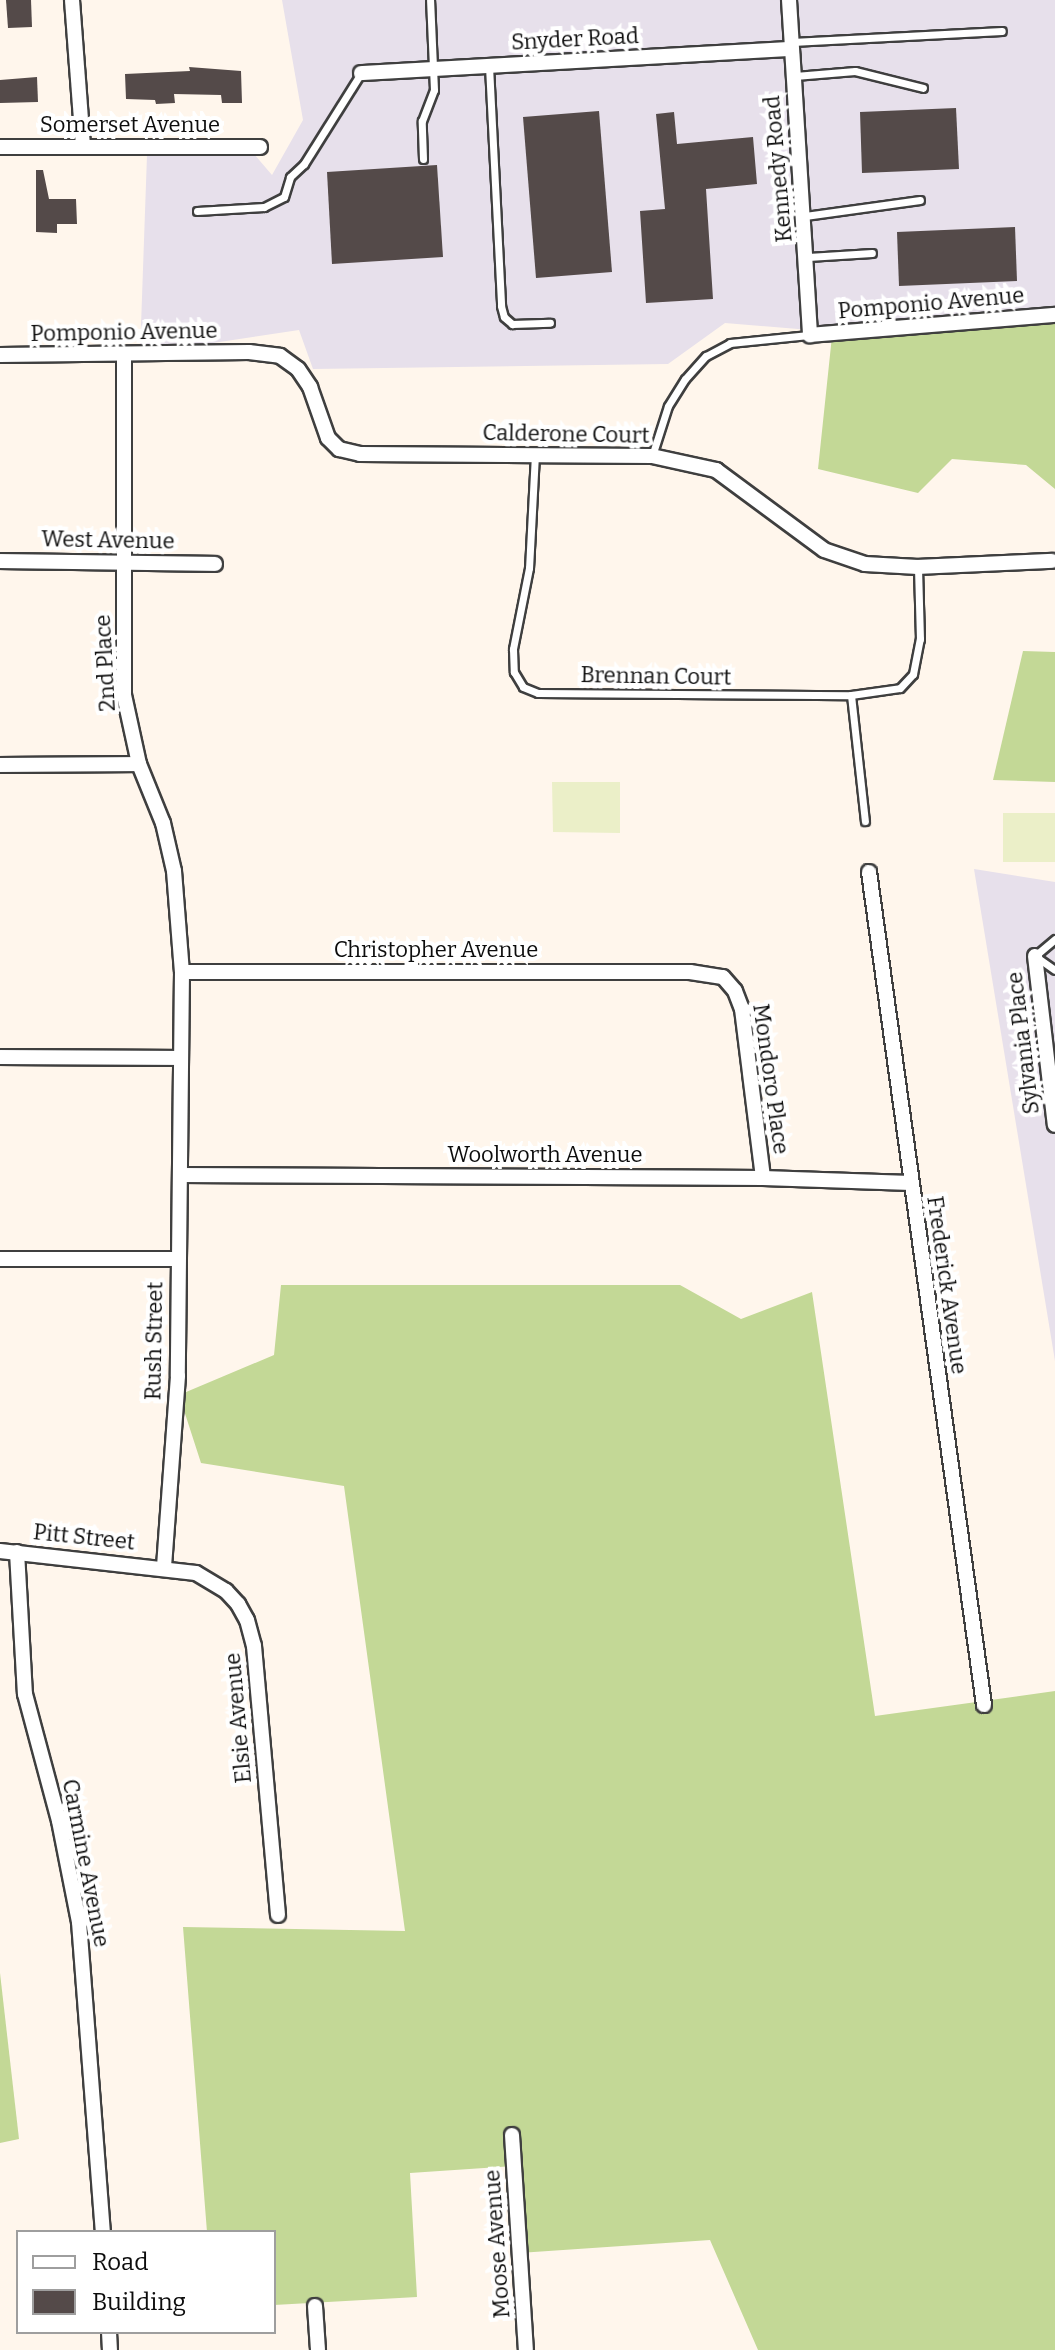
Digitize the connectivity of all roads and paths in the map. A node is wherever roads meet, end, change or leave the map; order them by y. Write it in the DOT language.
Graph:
graph roads {
  1 [pos="72,0"];
  2 [pos="430,0"];
  3 [pos="789,0"];
  4 [pos="1002,31"];
  5 [pos="790,45"];
  6 [pos="489,66"];
  7 [pos="434,69"];
  8 [pos="361,73"];
  9 [pos="793,76"];
  10 [pos="923,88"];
  11 [pos="0,147"];
  12 [pos="83,147"];
  13 [pos="260,147"];
  14 [pos="423,159"];
  15 [pos="920,200"];
  16 [pos="197,211"];
  17 [pos="805,216"];
  18 [pos="872,253"];
  19 [pos="808,257"];
  20 [pos="1055,315"];
  21 [pos="550,323"];
  22 [pos="810,335"];
  23 [pos="249,352"];
  24 [pos="0,355"];
  25 [pos="124,355"];
  26 [pos="535,454"];
  27 [pos="652,456"];
  28 [pos="0,561"];
  29 [pos="1052,561"];
  30 [pos="125,562"];
  31 [pos="215,564"];
  32 [pos="918,567"];
  33 [pos="851,695"];
  34 [pos="139,764"];
  35 [pos="0,765"];
  36 [pos="865,821"];
  37 [pos="869,872"];
  38 [pos="1055,939"];
  39 [pos="1035,956"];
  40 [pos="1055,970"];
  41 [pos="182,972"];
  42 [pos="690,972"];
  43 [pos="0,1057"];
  44 [pos="180,1058"];
  45 [pos="181,1114"];
  46 [pos="1055,1125"];
  47 [pos="180,1175"];
  48 [pos="763,1178"];
  49 [pos="911,1183"];
  50 [pos="0,1259"];
  51 [pos="177,1259"];
  52 [pos="0,1551"];
  53 [pos="17,1552"];
  54 [pos="164,1568"];
  55 [pos="984,1705"];
  56 [pos="278,1915"];
  57 [pos="512,2135"];
  58 [pos="103,2230"];
  59 [pos="315,2306"];
  60 [pos="318,2350"];
  61 [pos="526,2350"];
  1 -- 12 [label="street"];
  2 -- 7 [label="lane"];
  3 -- 5 [label="street, Kennedy Road"];
  4 -- 5 [label="lane"];
  5 -- 6 [label="street, Snyder Road"];
  5 -- 9 [label="street, Kennedy Road"];
  6 -- 7 [label="street, Snyder Road"];
  6 -- 21 [label="lane"];
  7 -- 8 [label="street, Snyder Road"];
  7 -- 14 [label="lane"];
  8 -- 16 [label="lane"];
  9 -- 10 [label="lane"];
  9 -- 17 [label="street, Kennedy Road"];
  11 -- 12 [label="street, Somerset Avenue"];
  12 -- 13 [label="street, Somerset Avenue"];
  15 -- 17 [label="lane"];
  17 -- 19 [label="street, Kennedy Road"];
  18 -- 19 [label="lane"];
  19 -- 22 [label="street, Kennedy Road"];
  20 -- 22 [label="street, Pomponio Avenue"];
  22 -- 27 [label="lane"];
  23 -- 25 [label="street, Pomponio Avenue"];
  23 -- 26 [label="street, Calderone Court"];
  24 -- 25 [label="street, Pomponio Avenue"];
  25 -- 30 [label="street, 2nd Place"];
  26 -- 27 [label="street, Calderone Court"];
  26 -- 33 [label="lane, Brennan Court"];
  27 -- 32 [label="street, Calderone Court"];
  28 -- 30 [label="street, West Avenue"];
  29 -- 32 [label="street, Calderone Court"];
  30 -- 31 [label="street, West Avenue"];
  30 -- 34 [label="street, 2nd Place"];
  32 -- 33 [label="lane, Brennan Court"];
  33 -- 36 [label="lane"];
  34 -- 35 [label="street"];
  34 -- 41 [label="street, 2nd Place"];
  37 -- 49 [label="street, Frederick Avenue"];
  38 -- 39 [label="lane"];
  39 -- 40 [label="lane"];
  39 -- 46 [label="street, Sylvania Place"];
  41 -- 42 [label="street, Christopher Avenue"];
  41 -- 44 [label="street, 2nd Place"];
  42 -- 48 [label="street, Mondoro Place"];
  43 -- 44 [label="street"];
  44 -- 45 [label="street, 2nd Place"];
  45 -- 47 [label="street, Rush Street"];
  47 -- 48 [label="street, Woolworth Avenue"];
  47 -- 51 [label="street, Rush Street"];
  48 -- 49 [label="street, Woolworth Avenue"];
  49 -- 55 [label="street, Frederick Avenue"];
  50 -- 51 [label="street"];
  51 -- 54 [label="street, Rush Street"];
  52 -- 53 [label="street, Pitt Street"];
  53 -- 54 [label="street, Pitt Street"];
  53 -- 58 [label="street, Carmine Avenue"];
  54 -- 56 [label="street, Elsie Avenue"];
  57 -- 61 [label="street, Moose Avenue"];
  59 -- 60 [label="street"];
}
